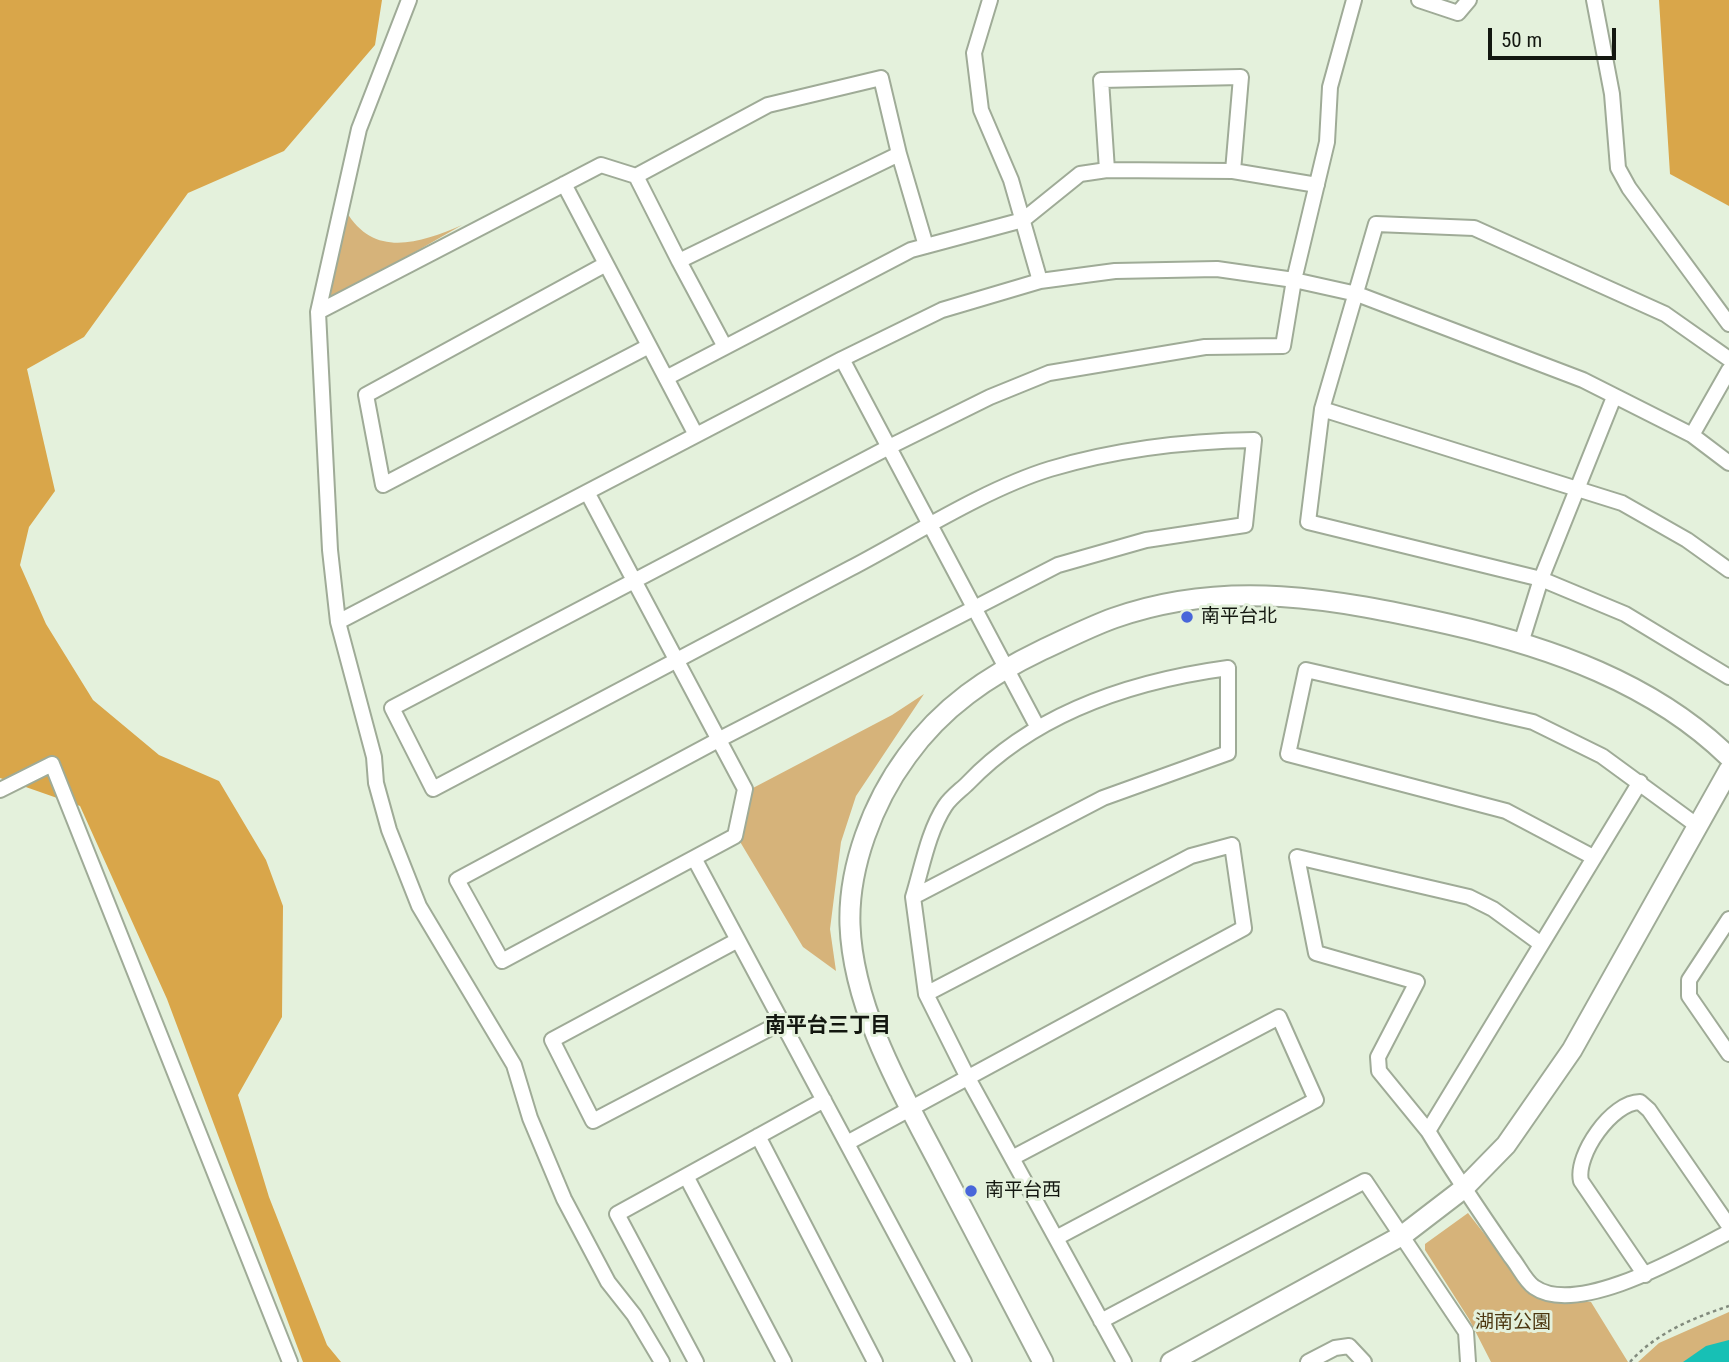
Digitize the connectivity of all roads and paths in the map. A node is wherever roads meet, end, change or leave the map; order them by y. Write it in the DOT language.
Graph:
graph roads {
  1 [pos="409,0"];
  2 [pos="990,0"];
  3 [pos="1354,0"];
  4 [pos="1419,0"];
  5 [pos="1469,0"];
  6 [pos="1594,0"];
  7 [pos="899,154"];
  8 [pos="1108,170"];
  9 [pos="1233,172"];
  10 [pos="636,176"];
  11 [pos="564,184"];
  12 [pos="1317,185"];
  13 [pos="1023,220"];
  14 [pos="926,246"];
  15 [pos="679,261"];
  16 [pos="606,264"];
  17 [pos="1294,280"];
  18 [pos="1040,281"];
  19 [pos="1357,294"];
  20 [pos="318,312"];
  21 [pos="1729,324"];
  22 [pos="649,346"];
  23 [pos="725,347"];
  24 [pos="842,359"];
  25 [pos="1729,359"];
  26 [pos="1729,370"];
  27 [pos="666,378"];
  28 [pos="1614,397"];
  29 [pos="1322,409"];
  30 [pos="696,435"];
  31 [pos="1692,435"];
  32 [pos="889,447"];
  33 [pos="1729,463"];
  34 [pos="1578,487"];
  35 [pos="587,492"];
  36 [pos="932,526"];
  37 [pos="1729,570"];
  38 [pos="634,579"];
  39 [pos="1541,579"];
  40 [pos="975,608"];
  41 [pos="338,622"];
  42 [pos="1522,640"];
  43 [pos="677,659"];
  44 [pos="1007,667"];
  45 [pos="1729,677"];
  46 [pos="1038,728"];
  47 [pos="720,739"];
  48 [pos="1729,757"];
  49 [pos="1729,770"];
  50 [pos="1640,782"];
  51 [pos="0,790"];
  52 [pos="1699,827"];
  53 [pos="1593,857"];
  54 [pos="694,858"];
  55 [pos="913,897"];
  56 [pos="1729,919"];
  57 [pos="738,940"];
  58 [pos="1541,944"];
  59 [pos="926,994"];
  60 [pos="782,1022"];
  61 [pos="1729,1054"];
  62 [pos="968,1078"];
  63 [pos="824,1100"];
  64 [pos="911,1109"];
  65 [pos="1428,1131"];
  66 [pos="758,1136"];
  67 [pos="847,1143"];
  68 [pos="1012,1158"];
  69 [pos="686,1176"];
  70 [pos="1463,1189"];
  71 [pos="1729,1226"];
  72 [pos="1729,1232"];
  73 [pos="1403,1235"];
  74 [pos="1056,1238"];
  75 [pos="1645,1275"];
  76 [pos="1729,1306"];
  77 [pos="1101,1321"];
  78 [pos="962,1361"];
  79 [pos="290,1362"];
  80 [pos="662,1362"];
  81 [pos="696,1362"];
  82 [pos="784,1362"];
  83 [pos="875,1362"];
  84 [pos="1043,1362"];
  85 [pos="1124,1362"];
  86 [pos="1171,1362"];
  87 [pos="1308,1362"];
  88 [pos="1364,1362"];
  89 [pos="1468,1362"];
  90 [pos="1630,1362"];
  1 -- 20 [label="street"];
  2 -- 13 [label="street"];
  3 -- 12 [label="street"];
  4 -- 5 [label="street"];
  6 -- 21 [label="street"];
  7 -- 10 [label="street"];
  7 -- 14 [label="street"];
  7 -- 15 [label="street"];
  8 -- 9 [label="street"];
  8 -- 9 [label="street"];
  8 -- 13 [label="street"];
  9 -- 12 [label="street"];
  10 -- 11 [label="street"];
  10 -- 15 [label="street"];
  11 -- 16 [label="street"];
  11 -- 20 [label="street"];
  12 -- 17 [label="street"];
  13 -- 14 [label="street"];
  13 -- 18 [label="street"];
  14 -- 23 [label="street"];
  15 -- 23 [label="street"];
  16 -- 22 [label="street"];
  16 -- 22 [label="street"];
  17 -- 18 [label="street"];
  17 -- 19 [label="street"];
  17 -- 32 [label="street"];
  18 -- 24 [label="street"];
  19 -- 25 [label="street"];
  19 -- 28 [label="street"];
  19 -- 29 [label="street"];
  20 -- 41 [label="street"];
  22 -- 27 [label="street"];
  23 -- 27 [label="street"];
  24 -- 30 [label="street"];
  24 -- 32 [label="street"];
  26 -- 31 [label="street"];
  27 -- 30 [label="street"];
  28 -- 31 [label="street"];
  28 -- 34 [label="street"];
  29 -- 34 [label="street"];
  29 -- 39 [label="street"];
  30 -- 35 [label="street"];
  31 -- 33 [label="street"];
  32 -- 36 [label="street"];
  32 -- 38 [label="street"];
  34 -- 37 [label="street"];
  34 -- 39 [label="street"];
  35 -- 38 [label="street"];
  35 -- 41 [label="street"];
  36 -- 40 [label="street"];
  36 -- 40 [label="street"];
  36 -- 43 [label="street"];
  38 -- 43 [label="street"];
  38 -- 43 [label="street"];
  39 -- 42 [label="street"];
  39 -- 45 [label="street"];
  40 -- 44 [label="street"];
  40 -- 47 [label="street"];
  41 -- 80 [label="street"];
  42 -- 44 [label="street"];
  42 -- 48 [label="street"];
  43 -- 47 [label="street"];
  44 -- 46 [label="street"];
  44 -- 64 [label="street"];
  46 -- 55 [label="street"];
  46 -- 55 [label="street"];
  47 -- 54 [label="street"];
  47 -- 54 [label="street"];
  49 -- 52 [label="street"];
  50 -- 52 [label="street"];
  50 -- 53 [label="street"];
  50 -- 53 [label="street"];
  51 -- 79 [label="street"];
  52 -- 70 [label="street"];
  53 -- 58 [label="street"];
  54 -- 57 [label="street"];
  55 -- 59 [label="street"];
  56 -- 61 [label="street"];
  57 -- 60 [label="street"];
  57 -- 60 [label="street"];
  58 -- 65 [label="street"];
  58 -- 65 [label="street"];
  59 -- 62 [label="street"];
  59 -- 62 [label="street"];
  60 -- 63 [label="street"];
  62 -- 64 [label="street"];
  62 -- 68 [label="street"];
  63 -- 66 [label="street"];
  63 -- 67 [label="street"];
  64 -- 67 [label="street"];
  64 -- 84 [label="street"];
  65 -- 70 [label="street"];
  66 -- 69 [label="street"];
  66 -- 83 [label="street"];
  67 -- 78 [label="street"];
  68 -- 74 [label="street"];
  68 -- 74 [label="street"];
  69 -- 81 [label="street"];
  69 -- 82 [label="street"];
  70 -- 73 [label="street"];
  70 -- 75 [label="street"];
  71 -- 75 [label="street"];
  72 -- 75 [label="street"];
  73 -- 77 [label="street"];
  73 -- 86 [label="street"];
  73 -- 89 [label="street"];
  74 -- 77 [label="street"];
  76 -- 90 [label="path"];
  77 -- 85 [label="street"];
  87 -- 88 [label="street"];
}
